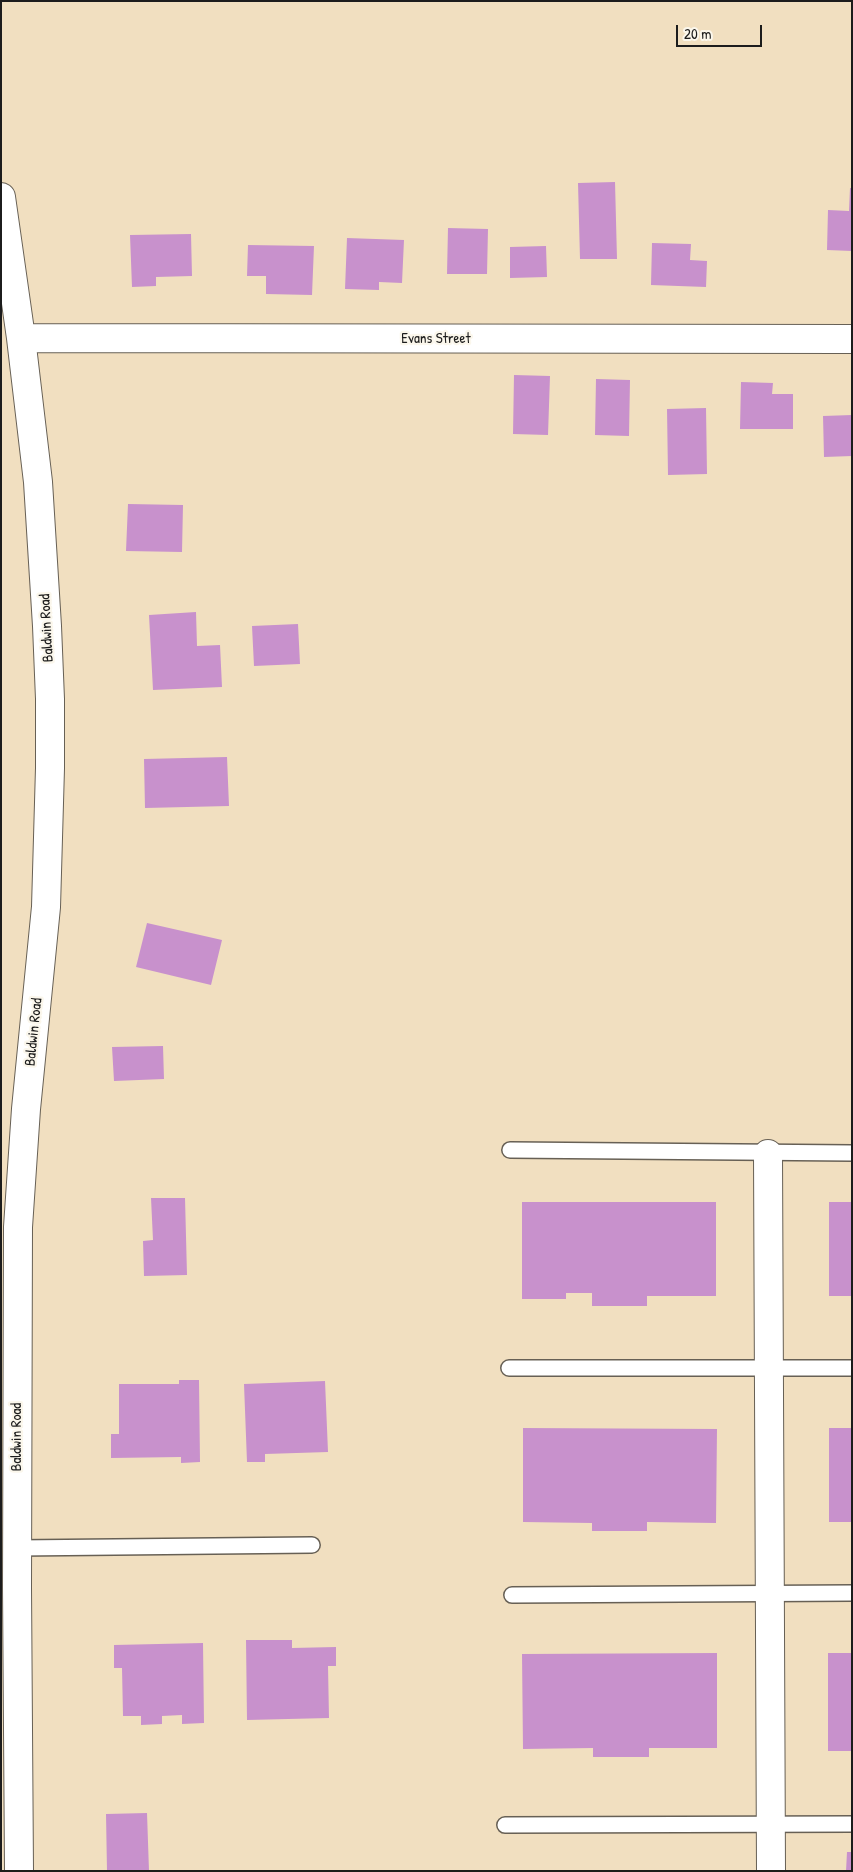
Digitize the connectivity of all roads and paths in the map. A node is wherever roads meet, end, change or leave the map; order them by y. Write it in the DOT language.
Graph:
graph roads {
  1 [pos="1,197"];
  2 [pos="21,338"];
  3 [pos="852,339"];
  4 [pos="510,1150"];
  5 [pos="852,1153"];
  6 [pos="768,1154"];
  7 [pos="509,1368"];
  8 [pos="769,1368"];
  9 [pos="852,1368"];
  10 [pos="312,1545"];
  11 [pos="17,1548"];
  12 [pos="852,1593"];
  13 [pos="770,1594"];
  14 [pos="512,1595"];
  15 [pos="771,1824"];
  16 [pos="852,1824"];
  17 [pos="505,1825"];
  18 [pos="19,1871"];
  19 [pos="771,1871"];
  1 -- 2 [label="street, Baldwin Road"];
  2 -- 3 [label="street, Evans Street"];
  2 -- 11 [label="street, Baldwin Road"];
  4 -- 6 [label="lane"];
  5 -- 6 [label="lane"];
  6 -- 8 [label="street"];
  7 -- 8 [label="lane"];
  8 -- 9 [label="lane"];
  8 -- 13 [label="street"];
  10 -- 11 [label="lane"];
  11 -- 18 [label="street, Baldwin Road"];
  12 -- 13 [label="lane"];
  13 -- 14 [label="lane"];
  13 -- 15 [label="street"];
  15 -- 16 [label="lane"];
  15 -- 17 [label="lane"];
  15 -- 19 [label="street"];
}
